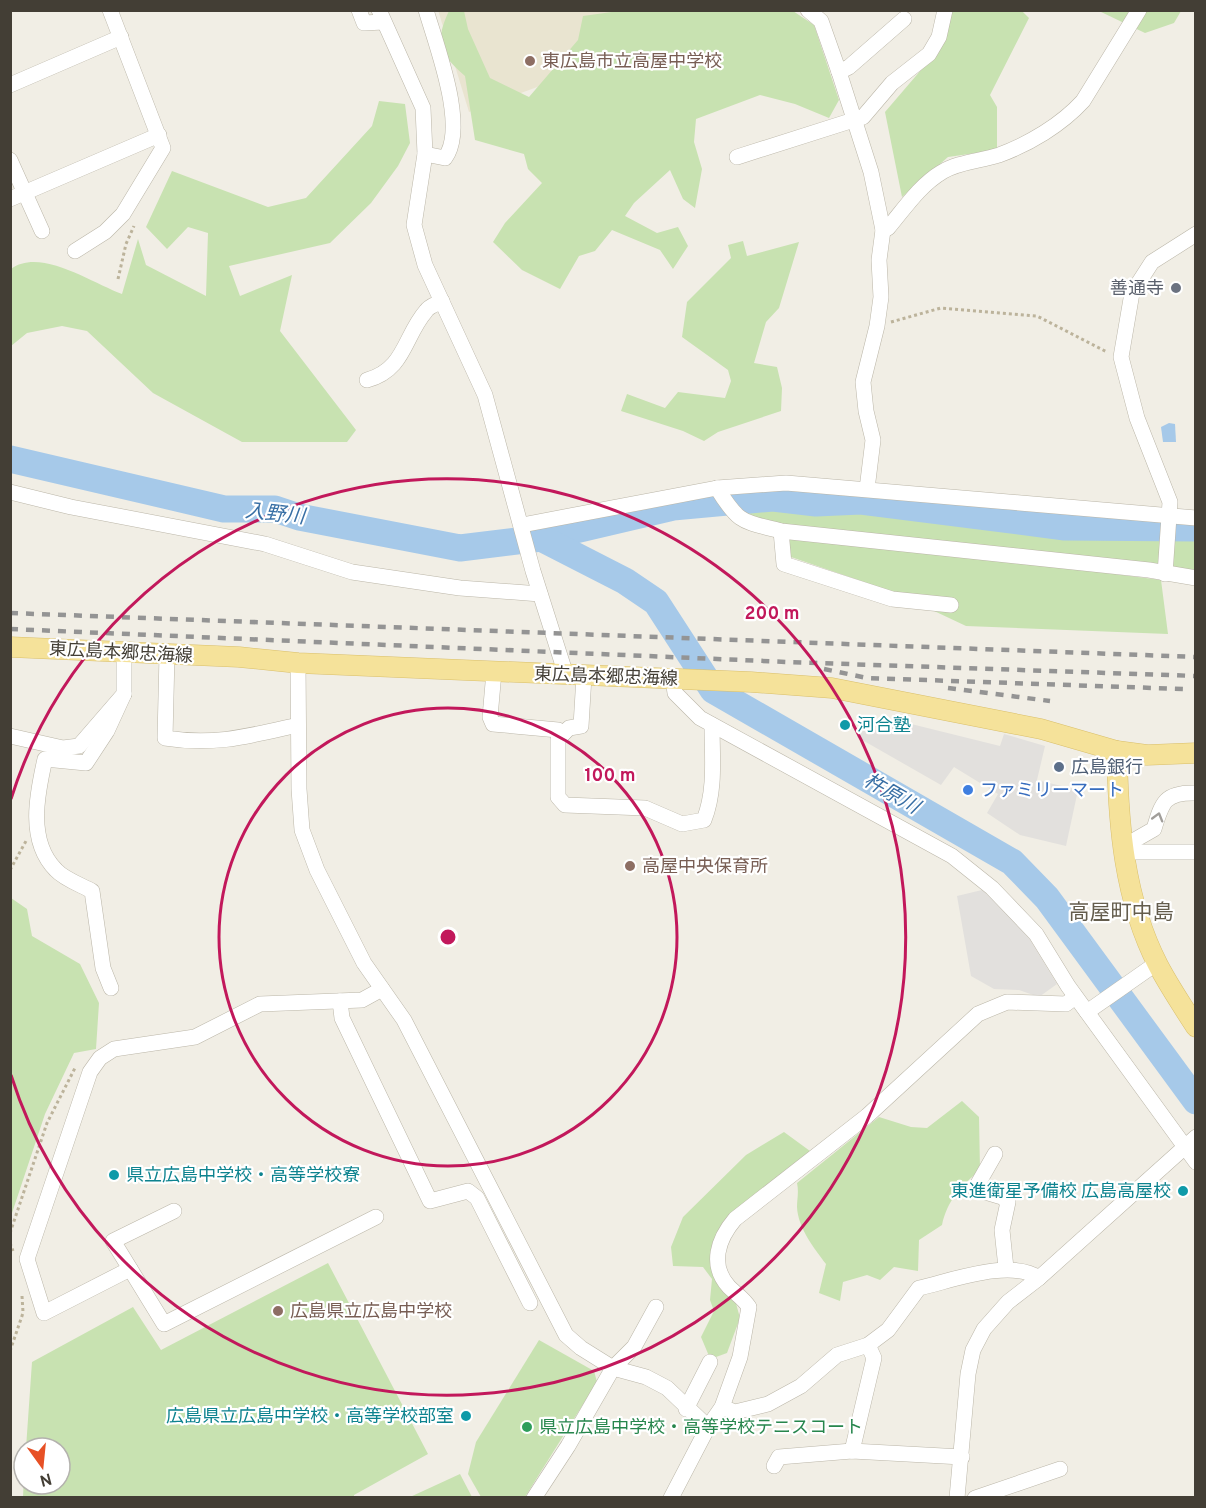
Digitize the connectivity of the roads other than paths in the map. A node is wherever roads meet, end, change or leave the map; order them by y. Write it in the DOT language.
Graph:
graph roads {
  1 [pos="110,10"];
  2 [pos="359,10"];
  3 [pos="426,10"];
  4 [pos="945,10"];
  5 [pos="1139,10"];
  6 [pos="812,12"];
  7 [pos="381,16"];
  8 [pos="904,19"];
  9 [pos="121,37"];
  10 [pos="838,72"];
  11 [pos="10,85"];
  12 [pos="855,120"];
  13 [pos="159,135"];
  14 [pos="425,154"];
  15 [pos="737,158"];
  16 [pos="10,160"];
  17 [pos="25,192"];
  18 [pos="10,199"];
  19 [pos="883,230"];
  20 [pos="42,231"];
  21 [pos="1196,234"];
  22 [pos="75,251"];
  23 [pos="442,301"];
  24 [pos="367,380"];
  25 [pos="867,489"];
  26 [pos="718,490"];
  27 [pos="10,492"];
  28 [pos="1196,518"];
  29 [pos="1169,519"];
  30 [pos="522,525"];
  31 [pos="781,531"];
  32 [pos="1166,568"];
  33 [pos="1196,578"];
  34 [pos="540,594"];
  35 [pos="951,605"];
  36 [pos="10,647"];
  37 [pos="124,653"];
  38 [pos="167,655"];
  39 [pos="298,663"];
  40 [pos="494,672"];
  41 [pos="575,675"];
  42 [pos="673,679"];
  43 [pos="298,725"];
  44 [pos="712,725"];
  45 [pos="103,727"];
  46 [pos="564,733"];
  47 [pos="10,736"];
  48 [pos="1118,751"];
  49 [pos="1196,753"];
  50 [pos="1196,793"];
  51 [pos="1123,852"];
  52 [pos="1196,852"];
  53 [pos="1157,963"];
  54 [pos="111,988"];
  55 [pos="382,989"];
  56 [pos="1076,997"];
  57 [pos="340,1001"];
  58 [pos="1090,1009"];
  59 [pos="1196,1027"];
  60 [pos="1190,1142"];
  61 [pos="995,1154"];
  62 [pos="1196,1162"];
  63 [pos="174,1211"];
  64 [pos="376,1217"];
  65 [pos="1006,1268"];
  66 [pos="130,1269"];
  67 [pos="1039,1278"];
  68 [pos="530,1303"];
  69 [pos="656,1307"];
  70 [pos="868,1345"];
  71 [pos="710,1362"];
  72 [pos="613,1368"];
  73 [pos="722,1407"];
  74 [pos="686,1409"];
  75 [pos="708,1427"];
  76 [pos="852,1451"];
  77 [pos="962,1457"];
  78 [pos="774,1466"];
  79 [pos="1060,1469"];
  80 [pos="534,1497"];
  81 [pos="671,1497"];
  82 [pos="957,1497"];
  83 [pos="975,1497"];
  1 -- 9 [label="street"];
  2 -- 7 [label="street"];
  3 -- 14 [label="street"];
  4 -- 12 [label="street"];
  5 -- 19 [label="street"];
  6 -- 10 [label="street"];
  7 -- 14 [label="street"];
  8 -- 10 [label="street"];
  9 -- 11 [label="street"];
  9 -- 13 [label="street"];
  10 -- 12 [label="street"];
  12 -- 15 [label="street"];
  12 -- 19 [label="street"];
  13 -- 17 [label="street"];
  13 -- 22 [label="street"];
  14 -- 23 [label="street"];
  16 -- 17 [label="street"];
  17 -- 18 [label="street"];
  17 -- 20 [label="street"];
  19 -- 25 [label="street"];
  21 -- 29 [label="street"];
  23 -- 24 [label="street"];
  23 -- 30 [label="street"];
  25 -- 26 [label="street"];
  25 -- 29 [label="street"];
  26 -- 30 [label="street"];
  26 -- 31 [label="street"];
  27 -- 34 [label="street"];
  28 -- 29 [label="street"];
  29 -- 32 [label="street"];
  30 -- 34 [label="street"];
  31 -- 32 [label="street"];
  31 -- 35 [label="street"];
  32 -- 33 [label="street"];
  34 -- 41 [label="street"];
  36 -- 37 [label="main road, 東広島本郷忠海線"];
  37 -- 38 [label="main road, 東広島本郷忠海線"];
  37 -- 45 [label="street"];
  38 -- 39 [label="main road, 東広島本郷忠海線"];
  38 -- 43 [label="street"];
  39 -- 40 [label="main road, 東広島本郷忠海線"];
  39 -- 43 [label="street"];
  40 -- 41 [label="main road, 東広島本郷忠海線"];
  40 -- 46 [label="street"];
  41 -- 42 [label="main road, 東広島本郷忠海線"];
  41 -- 46 [label="street"];
  42 -- 44 [label="street"];
  42 -- 48 [label="main road, 東広島本郷忠海線"];
  43 -- 55 [label="street"];
  44 -- 46 [label="street"];
  44 -- 56 [label="street"];
  45 -- 47 [label="street"];
  45 -- 54 [label="street"];
  48 -- 49 [label="main road, 東広島本郷忠海線"];
  48 -- 51 [label="main road"];
  51 -- 50 [label="street, one-way"];
  51 -- 52 [label="street"];
  51 -- 53 [label="main road"];
  53 -- 58 [label="street"];
  53 -- 59 [label="main road"];
  55 -- 57 [label="street"];
  55 -- 72 [label="street"];
  56 -- 58 [label="street"];
  56 -- 73 [label="street"];
  57 -- 66 [label="street"];
  57 -- 68 [label="street"];
  58 -- 60 [label="street"];
  60 -- 62 [label="street"];
  60 -- 67 [label="street"];
  61 -- 65 [label="street"];
  63 -- 66 [label="street"];
  64 -- 66 [label="street"];
  65 -- 67 [label="street"];
  65 -- 70 [label="street"];
  67 -- 77 [label="street"];
  69 -- 72 [label="street"];
  70 -- 73 [label="street"];
  70 -- 76 [label="street"];
  71 -- 74 [label="street"];
  72 -- 74 [label="street"];
  72 -- 80 [label="street"];
  73 -- 75 [label="street"];
  74 -- 75 [label="street"];
  75 -- 81 [label="street"];
  76 -- 77 [label="street"];
  76 -- 78 [label="street"];
  77 -- 82 [label="street"];
  79 -- 83 [label="street"];
}
